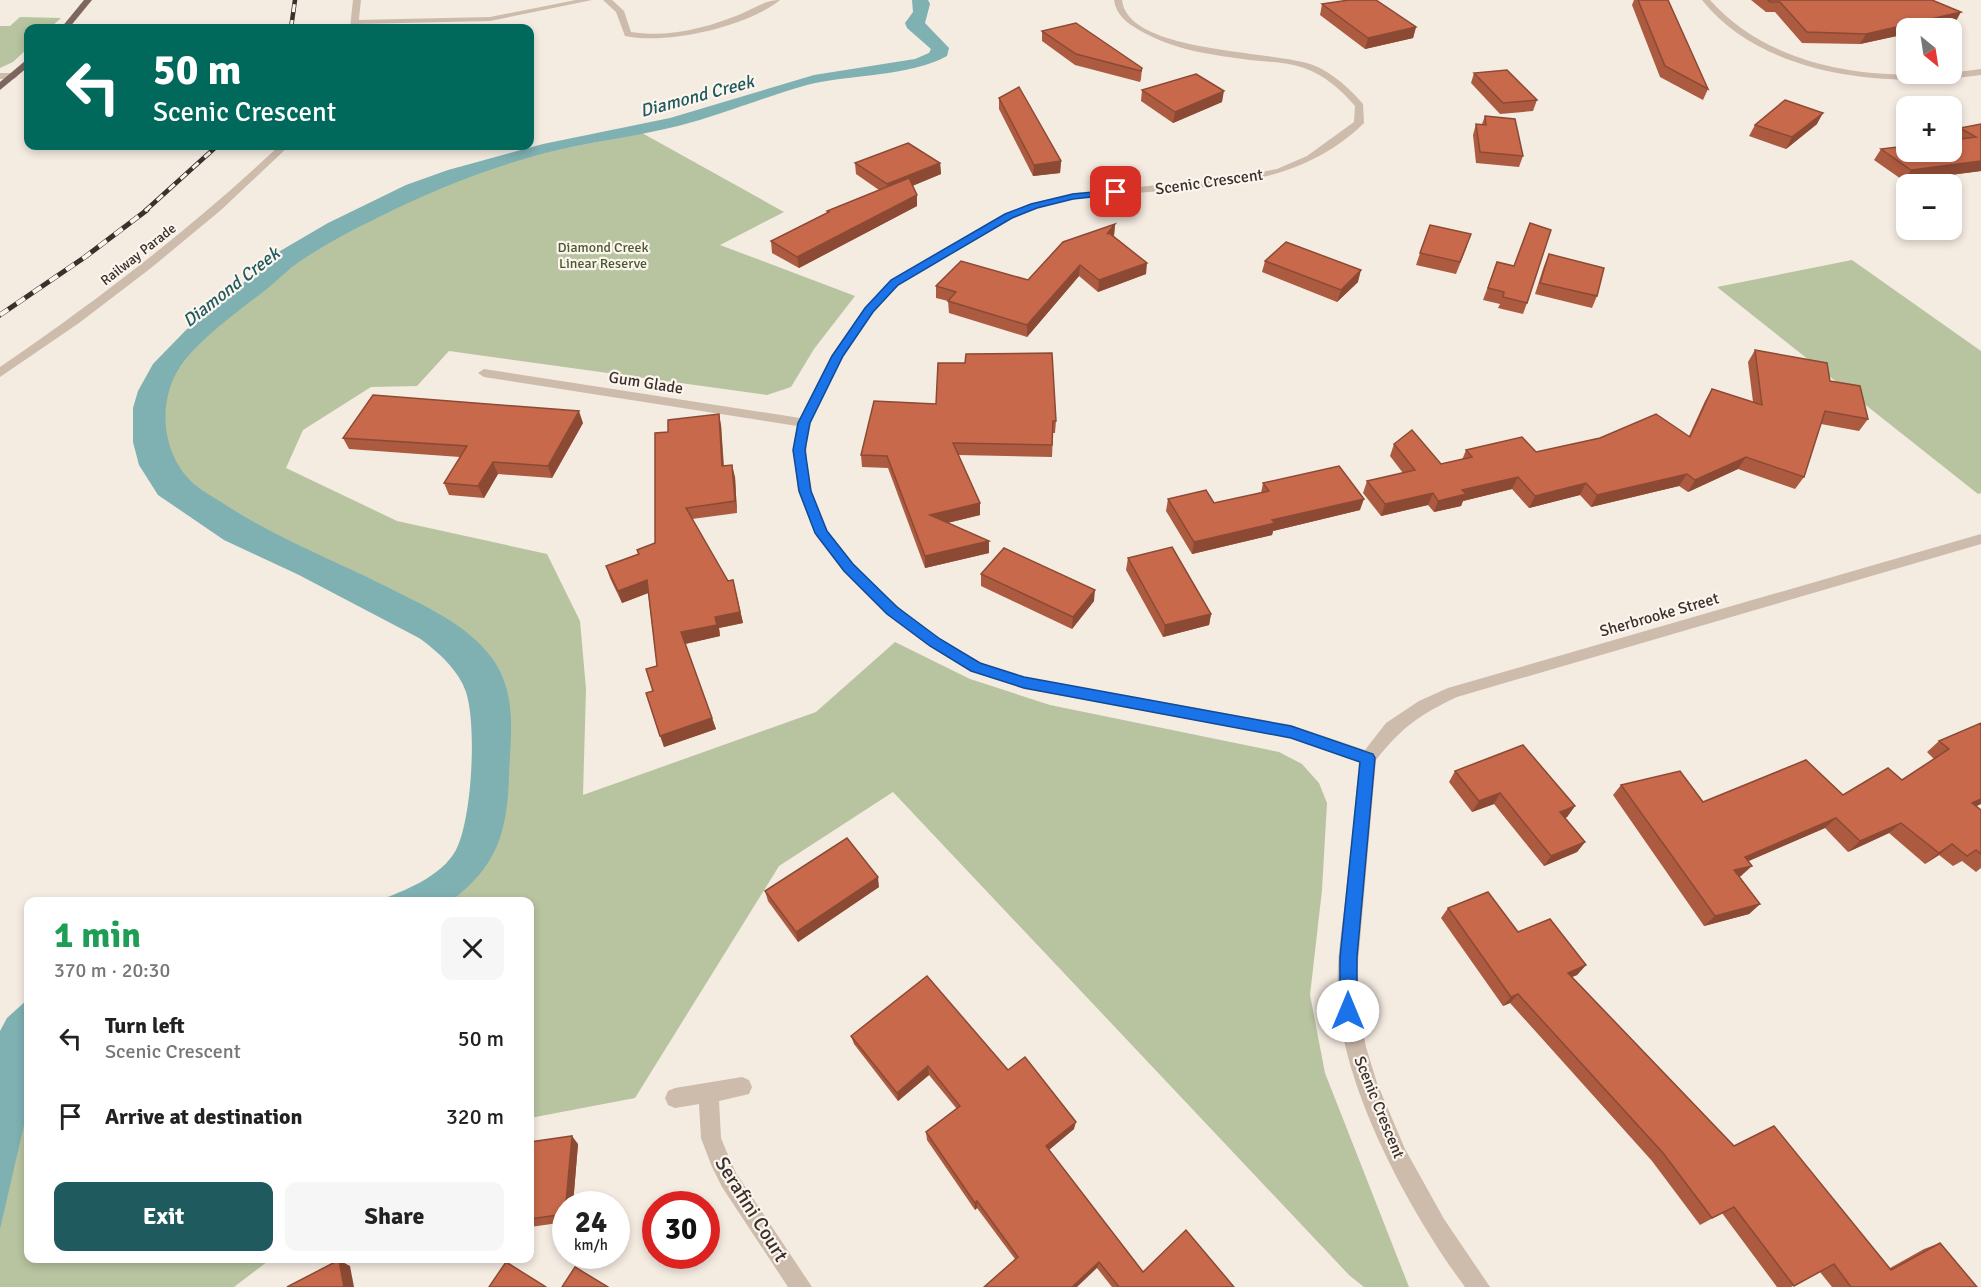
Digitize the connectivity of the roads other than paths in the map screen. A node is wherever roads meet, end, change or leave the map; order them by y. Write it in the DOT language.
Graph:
graph roads {
  1 [pos="88,0"];
  2 [pos="357,0"];
  3 [pos="588,0"];
  4 [pos="607,0"];
  5 [pos="777,0"];
  6 [pos="1118,0"];
  7 [pos="1706,0"];
  8 [pos="68,24"];
  9 [pos="355,24"];
  10 [pos="378,24"];
  11 [pos="24,67"];
  12 [pos="1981,72"];
  13 [pos="0,76"];
  14 [pos="14,76"];
  15 [pos="0,87"];
  16 [pos="280,150"];
  17 [pos="0,373"];
  18 [pos="484,373"];
  19 [pos="804,423"];
  20 [pos="1981,538"];
  21 [pos="1368,758"];
  22 [pos="742,1087"];
  23 [pos="708,1093"];
  24 [pos="675,1098"];
  25 [pos="801,1287"];
  26 [pos="1479,1287"];
  1 -- 8 [label="main road"];
  2 -- 9 [label="street"];
  3 -- 10 [label="street"];
  4 -- 5 [label="street"];
  6 -- 19 [label="street, Scenic Crescent"];
  7 -- 12 [label="street"];
  11 -- 14 [label="main road"];
  13 -- 14 [label="street"];
  14 -- 15 [label="main road"];
  16 -- 17 [label="street, Railway Parade"];
  18 -- 19 [label="street, Gum Glade"];
  19 -- 21 [label="street, Scenic Crescent"];
  20 -- 21 [label="street, Sherbrooke Street"];
  21 -- 26 [label="street, Scenic Crescent"];
  22 -- 23 [label="street"];
  23 -- 24 [label="street"];
  23 -- 25 [label="street, Serafini Court"];
}
